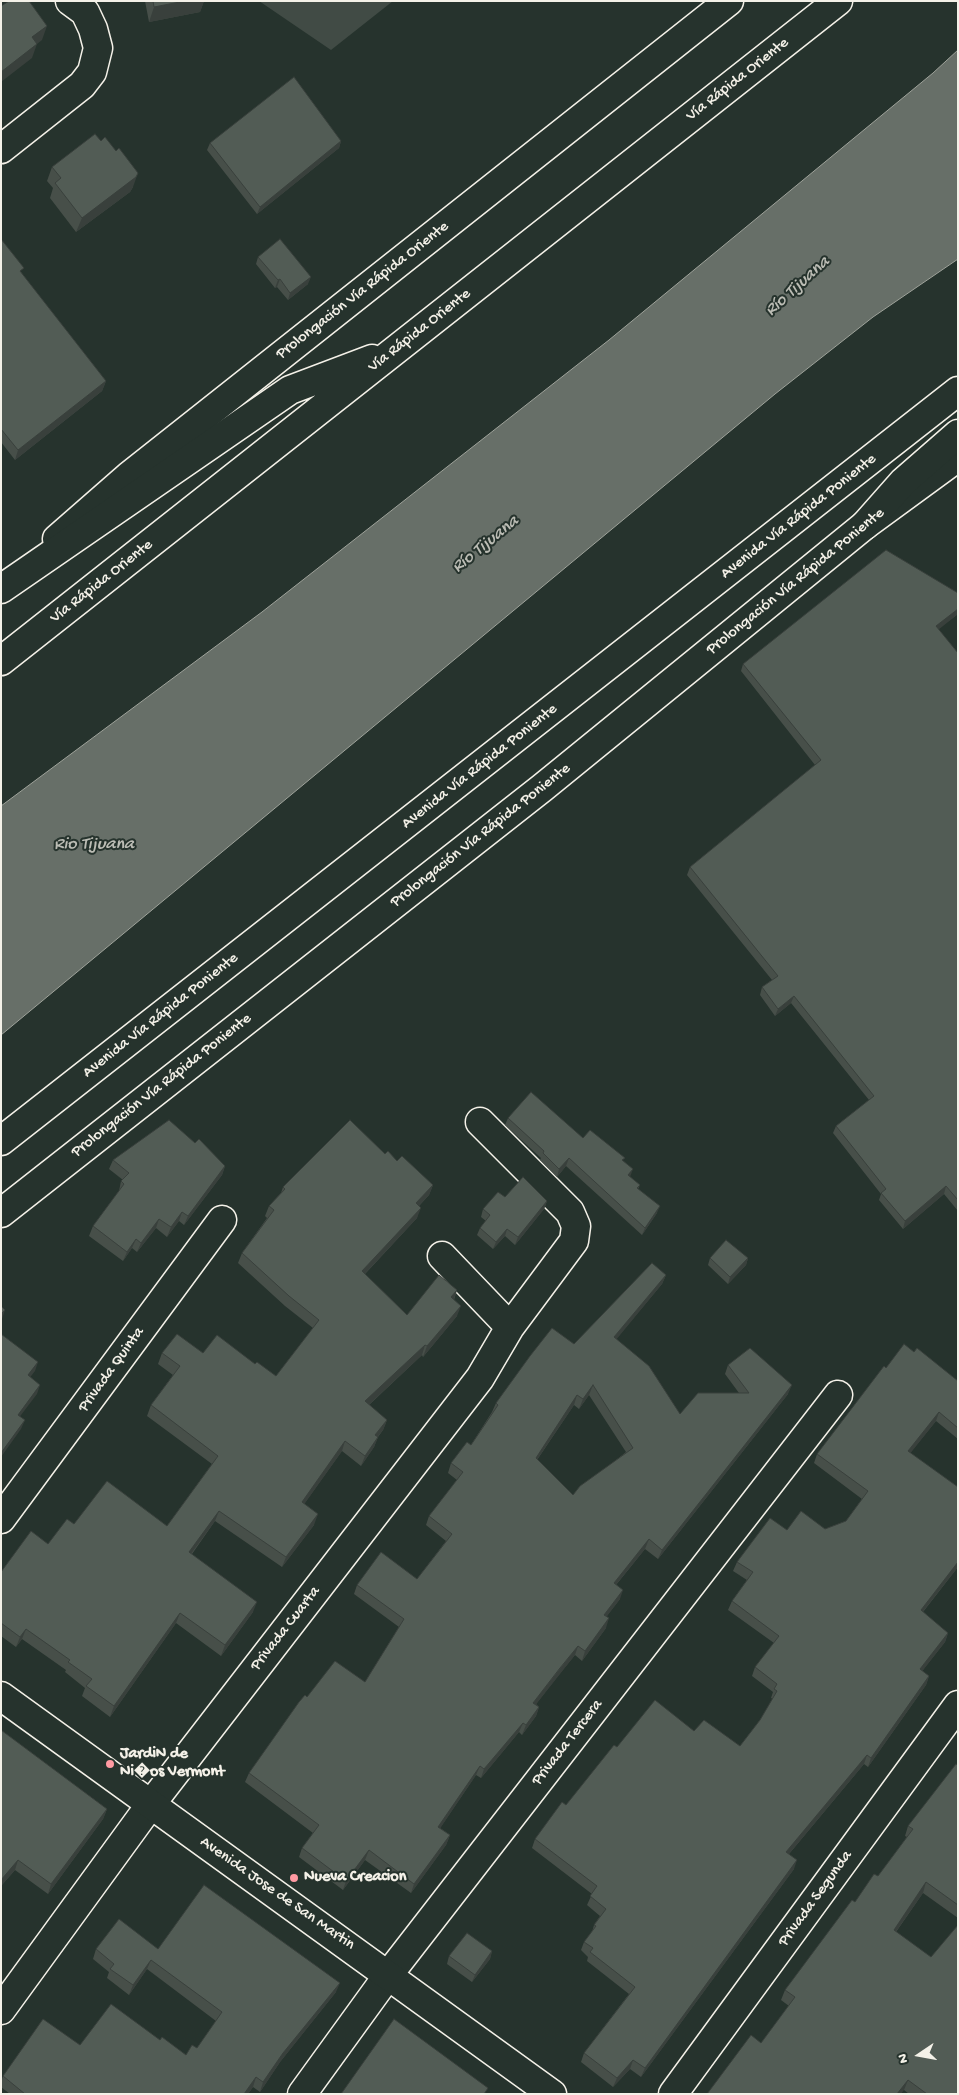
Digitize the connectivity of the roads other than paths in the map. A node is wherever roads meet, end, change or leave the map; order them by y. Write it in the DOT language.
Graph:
graph roads {
  1 [pos="70,1"];
  2 [pos="838,1"];
  3 [pos="724,4"];
  4 [pos="1,148"];
  5 [pos="396,350"];
  6 [pos="958,392"];
  7 [pos="958,434"];
  8 [pos="958,457"];
  9 [pos="866,525"];
  10 [pos="1,588"];
  11 [pos="1,661"];
  12 [pos="480,1122"];
  13 [pos="1,1141"];
  14 [pos="1,1213"];
  15 [pos="222,1220"];
  16 [pos="442,1256"];
  17 [pos="510,1327"];
  18 [pos="838,1395"];
  19 [pos="1,1519"];
  20 [pos="1,1696"];
  21 [pos="958,1704"];
  22 [pos="150,1804"];
  23 [pos="389,1974"];
  24 [pos="1,2010"];
  25 [pos="302,2094"];
  26 [pos="552,2094"];
  27 [pos="673,2094"];
  1 -- 4 [label="main road"];
  2 -- 5 [label="main road, Vía Rápida Oriente"];
  3 -- 10 [label="main road, Prolongación Vía Rápida Oriente"];
  5 -- 10 [label="main road"];
  5 -- 11 [label="main road, Vía Rápida Oriente"];
  6 -- 13 [label="main road, Avenida Vía Rápida Poniente"];
  7 -- 9 [label="main road"];
  8 -- 9 [label="main road, Prolongación Vía Rápida Poniente"];
  9 -- 14 [label="main road, Prolongación Vía Rápida Poniente"];
  12 -- 17 [label="main road, Privada Cuarta"];
  15 -- 19 [label="main road, Privada Quinta"];
  16 -- 17 [label="main road"];
  17 -- 22 [label="main road, Privada Cuarta"];
  18 -- 23 [label="main road, Privada Tercera"];
  20 -- 22 [label="main road, Avenida Jose de San Martin"];
  21 -- 27 [label="main road, Privada Segunda"];
  22 -- 23 [label="main road, Avenida Jose de San Martin"];
  22 -- 24 [label="main road, Privada Cuarta"];
  23 -- 25 [label="main road, Privada Tercera"];
  23 -- 26 [label="main road, Avenida Jose de San Martin"];
}
